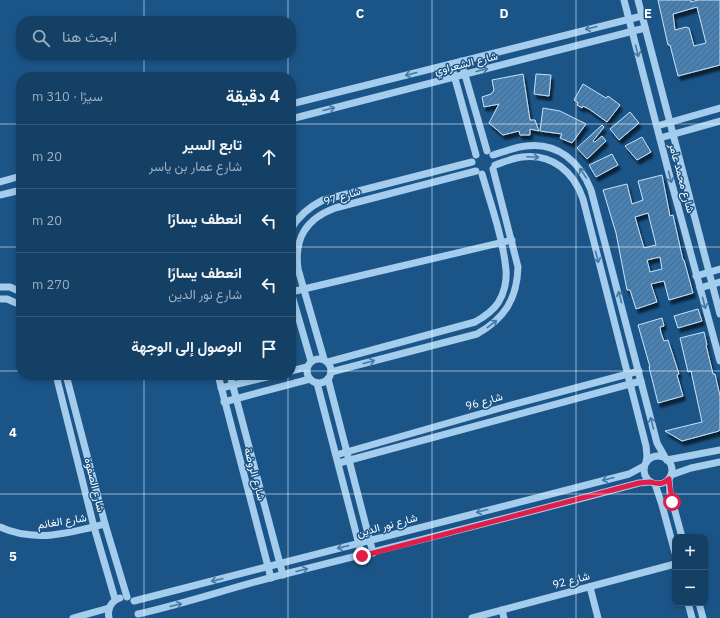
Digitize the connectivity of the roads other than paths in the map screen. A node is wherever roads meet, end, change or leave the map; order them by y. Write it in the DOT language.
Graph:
graph roads {
  1 [pos="624,0"];
  2 [pos="638,0"];
  3 [pos="642,16"];
  4 [pos="629,19"];
  5 [pos="645,28"];
  6 [pos="632,32"];
  7 [pos="461,61"];
  8 [pos="451,64"];
  9 [pos="465,75"];
  10 [pos="454,77"];
  11 [pos="296,103"];
  12 [pos="720,108"];
  13 [pos="296,118"];
  14 [pos="720,121"];
  15 [pos="670,123"];
  16 [pos="657,126"];
  17 [pos="673,134"];
  18 [pos="660,138"];
  19 [pos="490,153"];
  20 [pos="476,155"];
  21 [pos="472,162"];
  22 [pos="494,167"];
  23 [pos="479,172"];
  24 [pos="16,177"];
  25 [pos="0,182"];
  26 [pos="16,191"];
  27 [pos="0,195"];
  28 [pos="296,220"];
  29 [pos="512,240"];
  30 [pos="501,242"];
  31 [pos="720,269"];
  32 [pos="709,272"];
  33 [pos="696,276"];
  34 [pos="720,282"];
  35 [pos="712,285"];
  36 [pos="0,287"];
  37 [pos="700,288"];
  38 [pos="303,289"];
  39 [pos="16,290"];
  40 [pos="296,291"];
  41 [pos="0,299"];
  42 [pos="16,303"];
  43 [pos="296,312"];
  44 [pos="720,314"];
  45 [pos="326,361"];
  46 [pos="720,361"];
  47 [pos="309,364"];
  48 [pos="296,369"];
  49 [pos="639,371"];
  50 [pos="331,372"];
  51 [pos="628,373"];
  52 [pos="310,379"];
  53 [pos="328,379"];
  54 [pos="57,380"];
  55 [pos="67,380"];
  56 [pos="219,380"];
  57 [pos="231,380"];
  58 [pos="254,380"];
  59 [pos="641,381"];
  60 [pos="317,383"];
  61 [pos="631,384"];
  62 [pos="232,385"];
  63 [pos="221,388"];
  64 [pos="236,398"];
  65 [pos="224,402"];
  66 [pos="720,450"];
  67 [pos="348,452"];
  68 [pos="336,455"];
  69 [pos="667,459"];
  70 [pos="350,460"];
  71 [pos="720,462"];
  72 [pos="338,463"];
  73 [pos="645,464"];
  74 [pos="670,477"];
  75 [pos="652,483"];
  76 [pos="106,524"];
  77 [pos="0,527"];
  78 [pos="94,527"];
  79 [pos="681,534"];
  80 [pos="370,540"];
  81 [pos="672,542"];
  82 [pos="359,543"];
  83 [pos="373,553"];
  84 [pos="362,556"];
  85 [pos="280,564"];
  86 [pos="672,565"];
  87 [pos="268,567"];
  88 [pos="283,575"];
  89 [pos="271,578"];
  90 [pos="590,586"];
  91 [pos="115,599"];
  92 [pos="130,599"];
  93 [pos="689,606"];
  94 [pos="700,606"];
  95 [pos="109,608"];
  96 [pos="502,610"];
  97 [pos="138,616"];
  98 [pos="73,618"];
  99 [pos="109,618"];
  100 [pos="472,618"];
  101 [pos="504,618"];
  102 [pos="598,618"];
  103 [pos="692,618"];
  104 [pos="703,618"];
  1 -- 4 [label="street, شارع محمد عامر"];
  2 -- 3 [label="street, شارع محمد عامر"];
  3 -- 4 [label="street, شارع الشعراوي"];
  3 -- 5 [label="street, شارع محمد عامر"];
  4 -- 6 [label="street, شارع محمد عامر"];
  4 -- 7 [label="street, شارع الشعراوي, one-way"];
  5 -- 6 [label="street, شارع الشعراوي"];
  5 -- 15 [label="street, شارع محمد عامر"];
  9 -- 6 [label="street, شارع الشعراوي, one-way"];
  6 -- 16 [label="street, شارع محمد عامر, one-way"];
  7 -- 8 [label="street, شارع الشعراوي"];
  7 -- 9 [label="street"];
  8 -- 10 [label="street"];
  8 -- 11 [label="street, شارع الشعراوي, one-way"];
  9 -- 10 [label="street, شارع الشعراوي"];
  9 -- 19 [label="street"];
  13 -- 10 [label="street, شارع الشعراوي, one-way"];
  10 -- 20 [label="street"];
  12 -- 15 [label="street"];
  14 -- 17 [label="street"];
  15 -- 16 [label="street"];
  15 -- 17 [label="street, شارع محمد عامر"];
  16 -- 18 [label="street, شارع محمد عامر"];
  17 -- 18 [label="street"];
  17 -- 32 [label="street, شارع محمد عامر"];
  18 -- 33 [label="street, شارع محمد عامر, one-way"];
  19 -- 20 [label="street"];
  19 -- 22 [label="street"];
  49 -- 19 [label="street, one-way"];
  20 -- 21 [label="street"];
  21 -- 23 [label="street"];
  21 -- 28 [label="street, شارع 97"];
  22 -- 23 [label="street"];
  22 -- 29 [label="street"];
  22 -- 51 [label="street, one-way"];
  23 -- 30 [label="street"];
  23 -- 38 [label="street, شارع 97"];
  24 -- 25 [label="street"];
  26 -- 27 [label="street"];
  29 -- 30 [label="street"];
  50 -- 29 [label="street, one-way"];
  30 -- 38 [label="street"];
  30 -- 45 [label="street"];
  31 -- 32 [label="street"];
  32 -- 33 [label="street"];
  32 -- 35 [label="street, شارع محمد عامر"];
  33 -- 37 [label="street, شارع محمد عامر"];
  34 -- 35 [label="street"];
  35 -- 37 [label="street"];
  35 -- 44 [label="street, شارع محمد عامر"];
  36 -- 39 [label="street"];
  37 -- 46 [label="street, شارع محمد عامر, one-way"];
  38 -- 40 [label="street"];
  38 -- 45 [label="street, شارع 97"];
  41 -- 42 [label="street"];
  43 -- 47 [label="street"];
  45 -- 47 [label="street"];
  45 -- 50 [label="street"];
  47 -- 48 [label="street"];
  47 -- 52 [label="street"];
  49 -- 51 [label="street, شارع 96"];
  49 -- 59 [label="street"];
  50 -- 53 [label="street"];
  51 -- 61 [label="street"];
  51 -- 67 [label="street, شارع 96"];
  52 -- 60 [label="street"];
  52 -- 64 [label="street"];
  53 -- 60 [label="street"];
  53 -- 67 [label="street"];
  54 -- 78 [label="street, شارع الصفوة"];
  55 -- 76 [label="street, شارع الصفوة"];
  56 -- 63 [label="street, شارع الروضة"];
  57 -- 62 [label="street, شارع الروضة"];
  58 -- 62 [label="street"];
  59 -- 61 [label="street, شارع 96"];
  69 -- 59 [label="street, one-way"];
  60 -- 68 [label="street"];
  61 -- 70 [label="street, شارع 96"];
  61 -- 73 [label="street"];
  62 -- 63 [label="street"];
  62 -- 64 [label="street, شارع الروضة"];
  63 -- 65 [label="street, شارع الروضة"];
  64 -- 65 [label="street"];
  64 -- 85 [label="street, شارع الروضة"];
  65 -- 87 [label="street, شارع الروضة"];
  66 -- 69 [label="street, شارع نور الدين"];
  67 -- 68 [label="street, شارع 96"];
  67 -- 70 [label="street"];
  68 -- 72 [label="street"];
  69 -- 73 [label="street, شارع نور الدين"];
  69 -- 74 [label="street"];
  70 -- 72 [label="street, شارع 96"];
  70 -- 80 [label="street"];
  71 -- 74 [label="street"];
  72 -- 82 [label="street"];
  73 -- 75 [label="street"];
  73 -- 80 [label="street, شارع نور الدين, one-way"];
  74 -- 75 [label="street"];
  74 -- 79 [label="street"];
  75 -- 81 [label="street"];
  75 -- 83 [label="street"];
  76 -- 78 [label="street, شارع الغانم"];
  76 -- 92 [label="street, شارع الصفوة"];
  77 -- 78 [label="street, شارع الغانم"];
  78 -- 91 [label="street, شارع الصفوة"];
  80 -- 82 [label="street, شارع نور الدين"];
  80 -- 83 [label="street"];
  82 -- 84 [label="street"];
  82 -- 85 [label="street, شارع نور الدين, one-way"];
  83 -- 84 [label="street"];
  88 -- 84 [label="street, one-way"];
  85 -- 87 [label="street, شارع نور الدين"];
  85 -- 88 [label="street, شارع الروضة"];
  86 -- 90 [label="street, شارع 92"];
  87 -- 89 [label="street, شارع الروضة"];
  87 -- 92 [label="street, شارع نور الدين, one-way"];
  88 -- 89 [label="street"];
  97 -- 89 [label="street, one-way"];
  90 -- 96 [label="street, شارع 92"];
  90 -- 102 [label="street"];
  91 -- 92 [label="street, شارع نور الدين"];
  91 -- 95 [label="street"];
  92 -- 97 [label="street, شارع الصفوة"];
  93 -- 103 [label="street"];
  94 -- 104 [label="street"];
  95 -- 98 [label="street"];
  95 -- 99 [label="street"];
  96 -- 100 [label="street, شارع 92"];
  96 -- 101 [label="street"];
}
